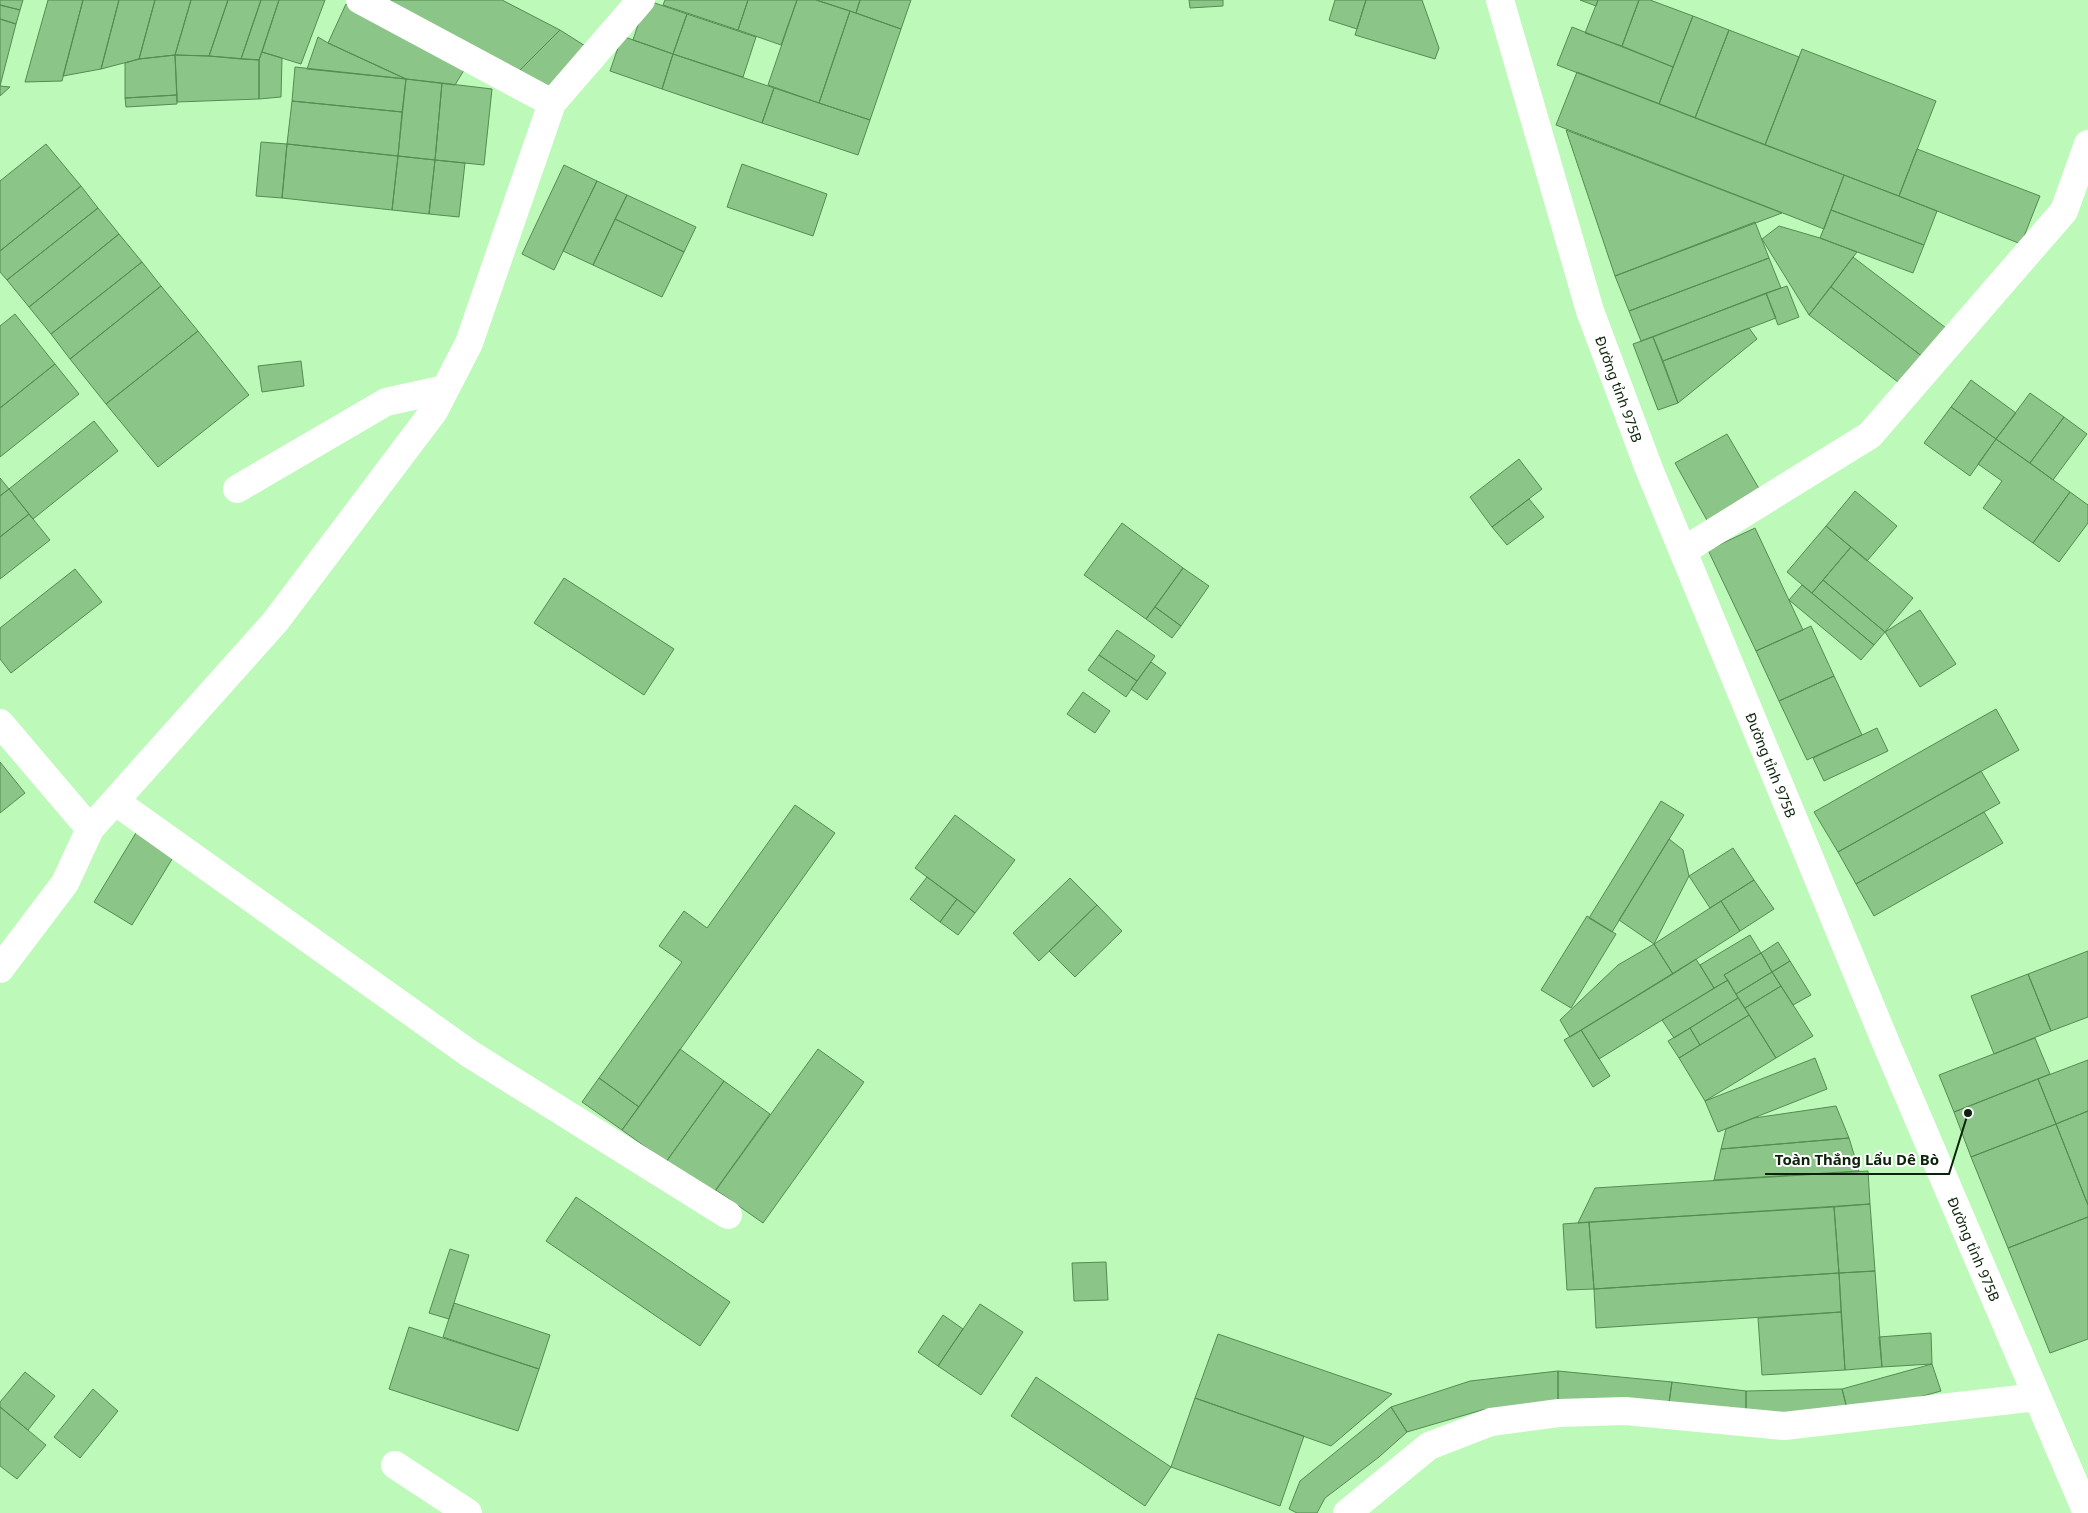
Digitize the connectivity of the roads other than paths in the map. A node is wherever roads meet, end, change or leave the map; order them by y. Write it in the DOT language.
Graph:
graph roads {
  1 [pos="360,0"];
  2 [pos="641,0"];
  3 [pos="1500,0"];
  4 [pos="552,103"];
  5 [pos="2088,144"];
  6 [pos="446,389"];
  7 [pos="237,488"];
  8 [pos="1683,551"];
  9 [pos="0,723"];
  10 [pos="116,802"];
  11 [pos="90,829"];
  12 [pos="0,969"];
  13 [pos="728,1215"];
  14 [pos="2037,1397"];
  15 [pos="395,1465"];
  16 [pos="468,1513"];
  17 [pos="1347,1513"];
  18 [pos="2086,1513"];
  1 -- 4 [label="street"];
  2 -- 4 [label="street"];
  3 -- 8 [label="street, Đường tỉnh 975B"];
  4 -- 6 [label="street"];
  5 -- 8 [label="street"];
  6 -- 7 [label="street"];
  6 -- 10 [label="street"];
  8 -- 14 [label="street, Đường tỉnh 975B"];
  9 -- 11 [label="street"];
  10 -- 11 [label="street"];
  10 -- 13 [label="street"];
  11 -- 12 [label="street"];
  14 -- 17 [label="street"];
  14 -- 18 [label="street, Đường tỉnh 975B"];
  15 -- 16 [label="street"];
}
